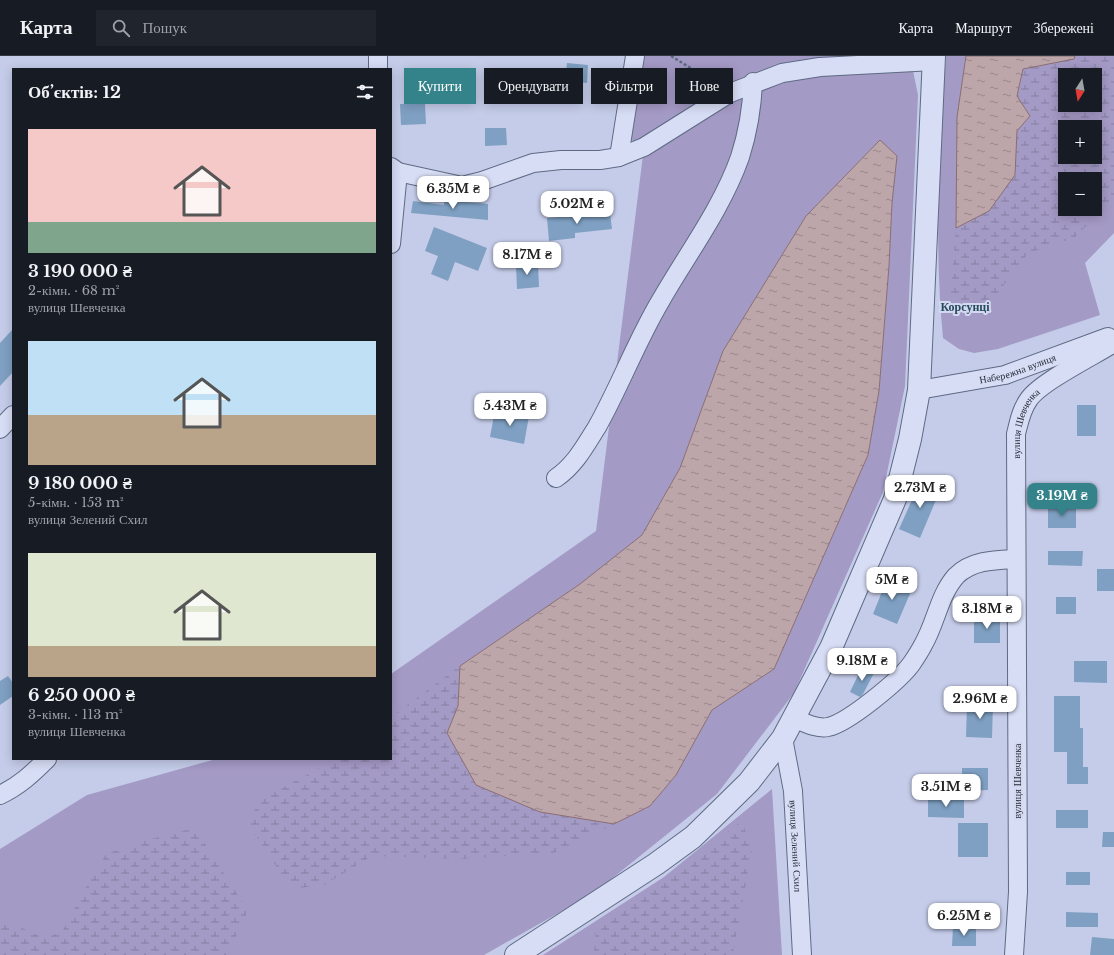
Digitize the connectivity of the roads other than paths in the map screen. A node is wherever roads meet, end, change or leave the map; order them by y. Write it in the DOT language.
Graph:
graph roads {
  1 [pos="378,56"];
  2 [pos="635,56"];
  3 [pos="934,58"];
  4 [pos="378,68"];
  5 [pos="753,82"];
  6 [pos="619,157"];
  7 [pos="395,169"];
  8 [pos="392,225"];
  9 [pos="1114,335"];
  10 [pos="1114,344"];
  11 [pos="919,390"];
  12 [pos="12,416"];
  13 [pos="0,429"];
  14 [pos="556,478"];
  15 [pos="1016,559"];
  16 [pos="794,718"];
  17 [pos="783,738"];
  18 [pos="46,760"];
  19 [pos="0,795"];
  20 [pos="516,955"];
  21 [pos="802,955"];
  22 [pos="1014,955"];
  1 -- 4 [label="street"];
  2 -- 6 [label="street"];
  3 -- 5 [label="street"];
  3 -- 11 [label="street"];
  5 -- 6 [label="street"];
  5 -- 14 [label="street"];
  6 -- 7 [label="street"];
  7 -- 8 [label="street"];
  9 -- 11 [label="street, Набережна вулиця"];
  10 -- 15 [label="street, вулиця Шевченка"];
  11 -- 16 [label="street"];
  12 -- 13 [label="street"];
  15 -- 16 [label="street"];
  15 -- 22 [label="street, вулиця Шевченка"];
  16 -- 17 [label="street"];
  17 -- 20 [label="street"];
  17 -- 21 [label="street, вулиця Зелений Схил"];
  18 -- 19 [label="street"];
}
